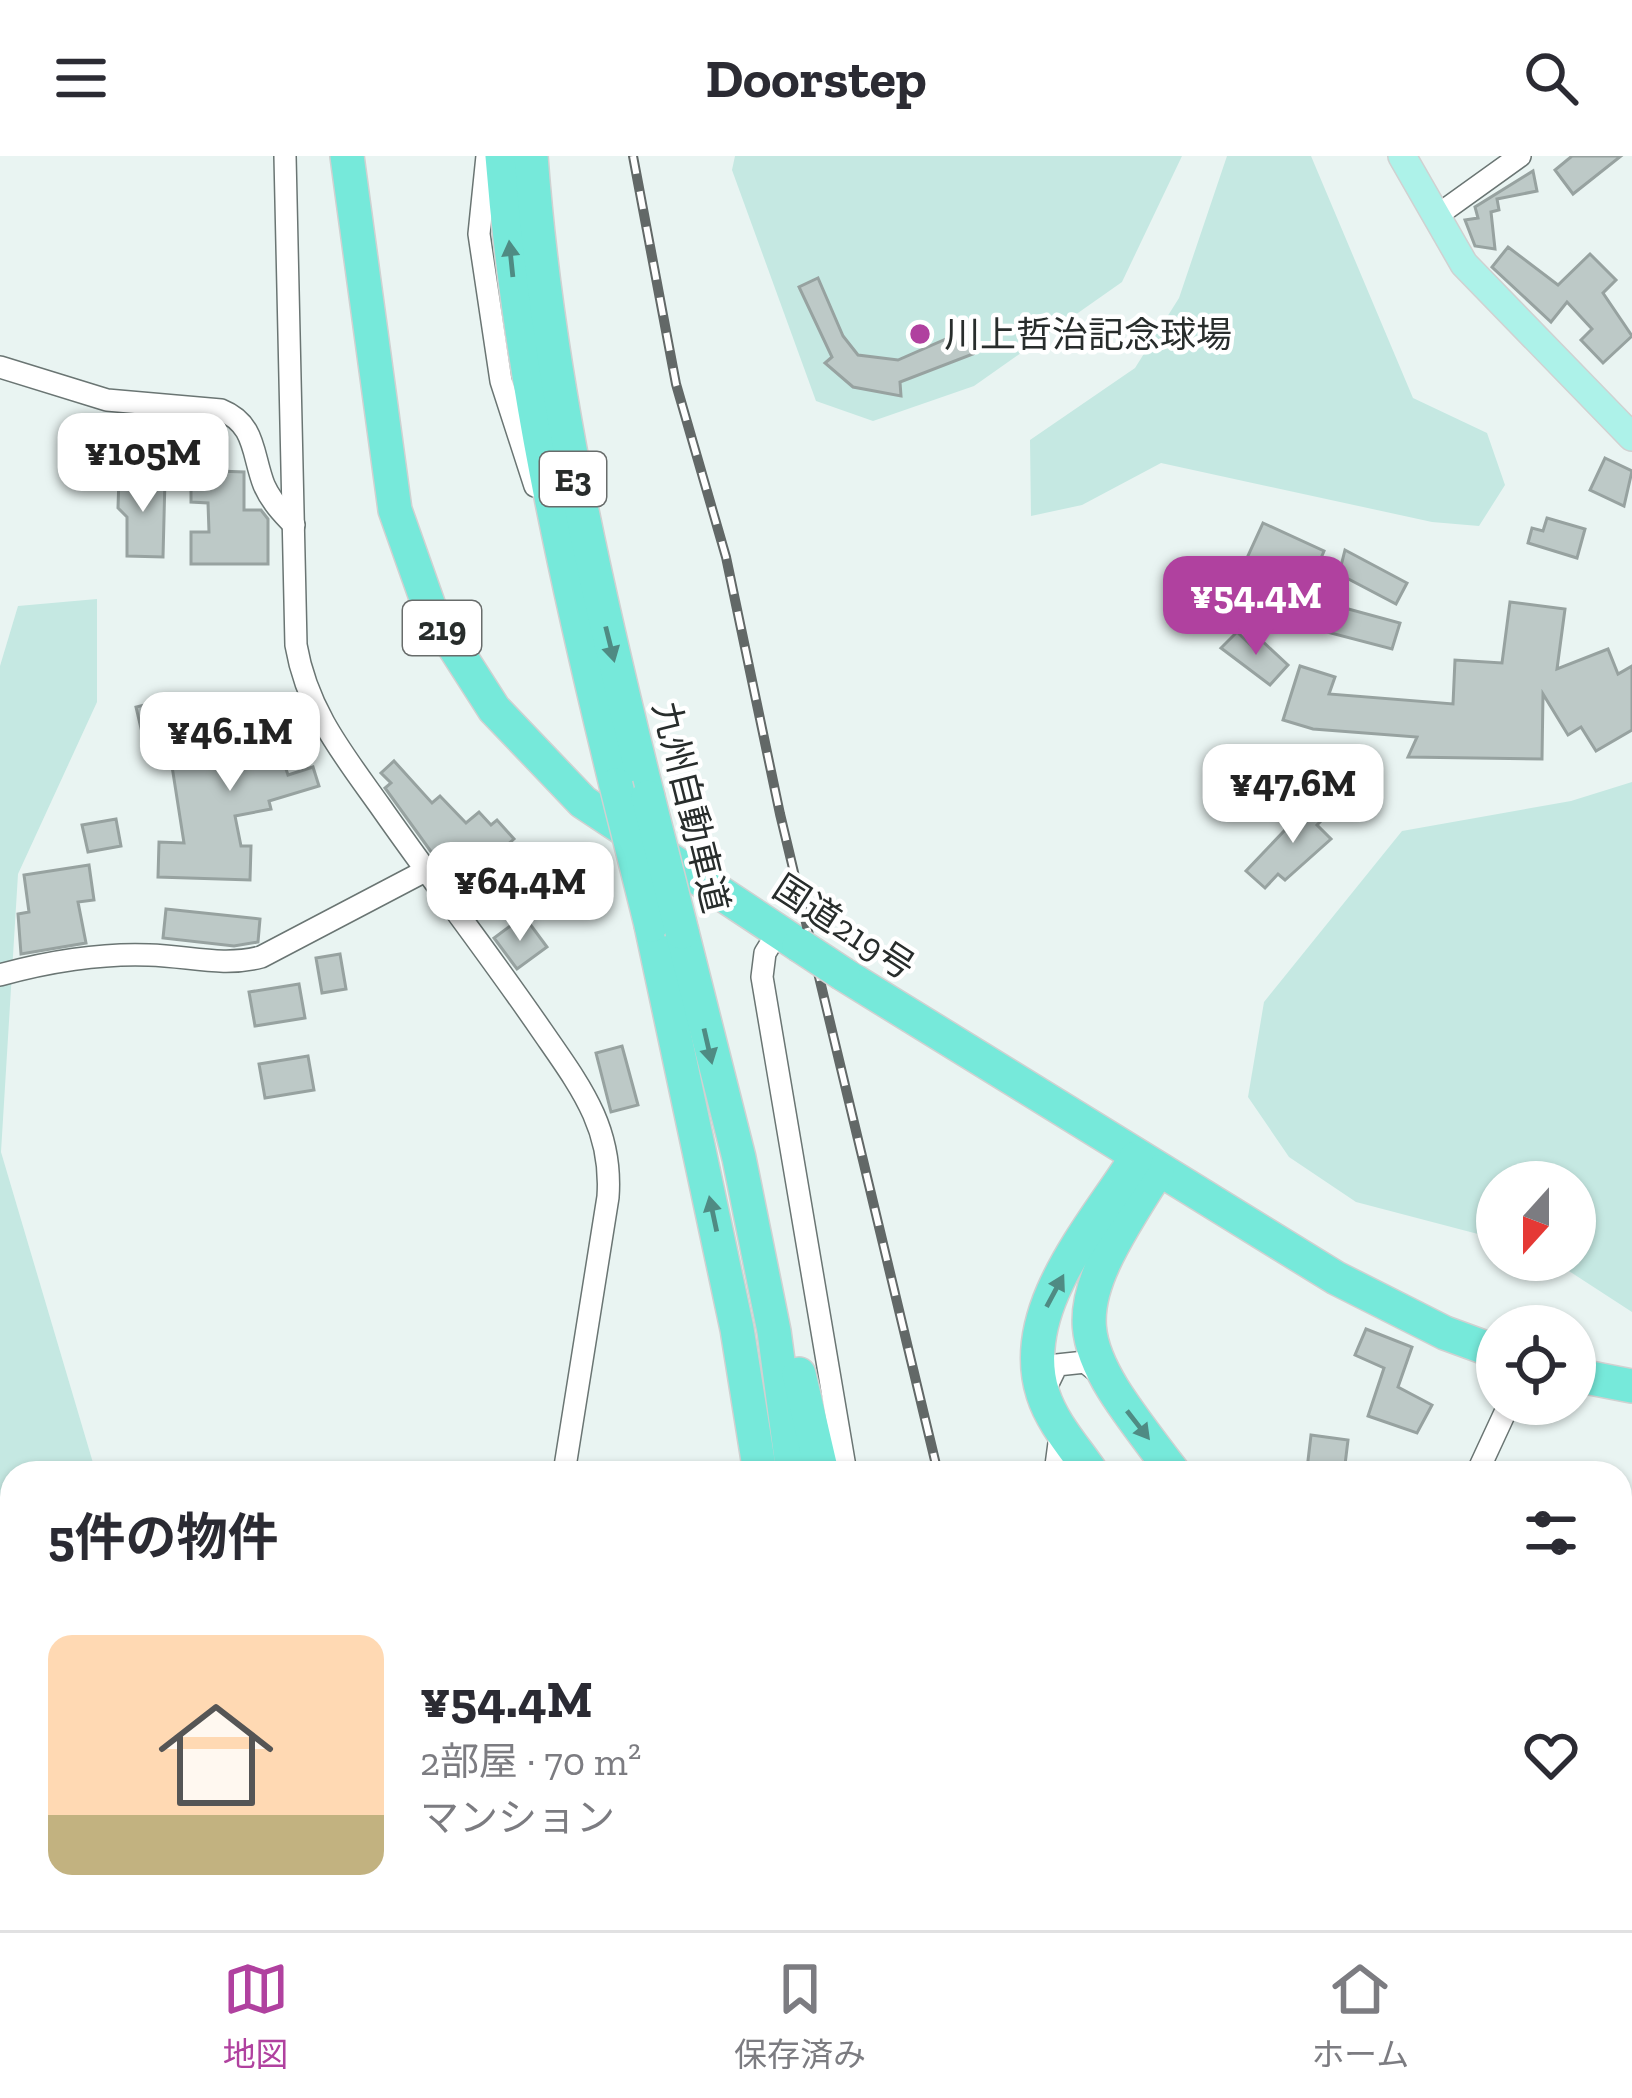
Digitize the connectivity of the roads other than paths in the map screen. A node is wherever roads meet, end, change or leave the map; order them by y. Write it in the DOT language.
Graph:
graph roads {
  1 [pos="285,156"];
  2 [pos="347,156"];
  3 [pos="487,156"];
  4 [pos="502,156"];
  5 [pos="535,156"];
  6 [pos="1402,156"];
  7 [pos="1520,156"];
  8 [pos="1435,218"];
  9 [pos="0,367"];
  10 [pos="1632,437"];
  11 [pos="294,525"];
  12 [pos="580,582"];
  13 [pos="423,872"];
  14 [pos="666,929"];
  15 [pos="789,939"];
  16 [pos="0,975"];
  17 [pos="739,1158"];
  18 [pos="1146,1165"];
  19 [pos="736,1329"];
  20 [pos="1476,1344"];
  21 [pos="1101,1375"];
  22 [pos="1596,1379"];
  23 [pos="1632,1386"];
  24 [pos="1043,1394"];
  25 [pos="1499,1425"];
  26 [pos="1060,1428"];
  27 [pos="566,1461"];
  28 [pos="740,1461"];
  29 [pos="758,1461"];
  30 [pos="791,1461"];
  31 [pos="819,1461"];
  32 [pos="844,1461"];
  33 [pos="1056,1461"];
  34 [pos="1083,1461"];
  35 [pos="1165,1461"];
  36 [pos="1483,1461"];
  1 -- 11 [label="street"];
  2 -- 15 [label="highway, 国道219号 / 219"];
  3 -- 12 [label="street"];
  12 -- 4 [label="highway, 九州自動車道 / E3, one-way"];
  5 -- 12 [label="highway, 九州自動車道 / E3"];
  6 -- 8 [label="main road"];
  7 -- 8 [label="street"];
  8 -- 10 [label="main road"];
  9 -- 11 [label="street"];
  11 -- 13 [label="street"];
  12 -- 14 [label="highway, 九州自動車道 / E3, bridge"];
  13 -- 16 [label="street"];
  13 -- 27 [label="street"];
  14 -- 17 [label="highway, 九州自動車道 / E3, one-way"];
  19 -- 14 [label="highway, 九州自動車道 / E3, one-way"];
  15 -- 18 [label="highway, 国道219号 / 219, bridge"];
  15 -- 32 [label="street"];
  17 -- 30 [label="highway, 九州自動車道 / E3"];
  17 -- 31 [label="highway"];
  18 -- 20 [label="highway, 国道219号 / 219"];
  18 -- 21 [label="highway"];
  24 -- 18 [label="highway, one-way"];
  19 -- 28 [label="highway"];
  19 -- 29 [label="highway, 九州自動車道 / E3"];
  21 -- 24 [label="street"];
  21 -- 35 [label="highway, one-way"];
  22 -- 23 [label="highway"];
  24 -- 26 [label="highway"];
  25 -- 36 [label="street"];
  26 -- 33 [label="street"];
  26 -- 34 [label="highway"];
}
